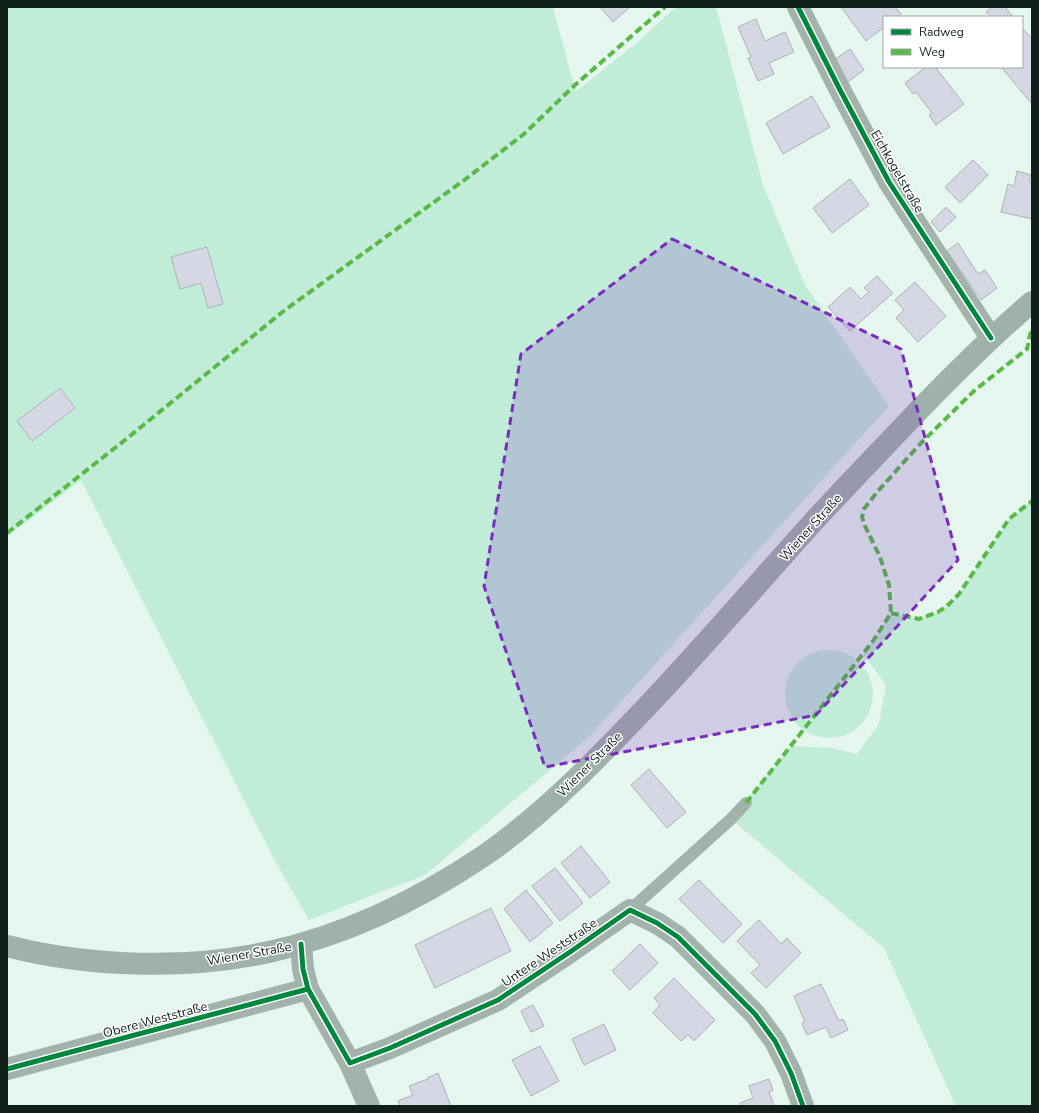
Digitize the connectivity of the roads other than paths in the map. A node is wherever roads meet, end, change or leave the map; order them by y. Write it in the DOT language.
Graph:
graph roads {
  1 [pos="798,7"];
  2 [pos="1032,302"];
  3 [pos="991,338"];
  4 [pos="746,803"];
  5 [pos="630,910"];
  6 [pos="301,944"];
  7 [pos="7,946"];
  8 [pos="308,989"];
  9 [pos="350,1063"];
  10 [pos="7,1069"];
  11 [pos="369,1106"];
  12 [pos="803,1106"];
  1 -- 3 [label="street, Eichkogelstraße"];
  2 -- 3 [label="main road, Wiener Straße"];
  3 -- 6 [label="main road, Wiener Straße"];
  4 -- 5 [label="lane"];
  5 -- 9 [label="street, Untere Weststraße"];
  5 -- 12 [label="street"];
  6 -- 7 [label="main road, Wiener Straße"];
  6 -- 8 [label="street"];
  8 -- 9 [label="street"];
  8 -- 10 [label="street, Obere Weststraße"];
  9 -- 11 [label="street"];
}
